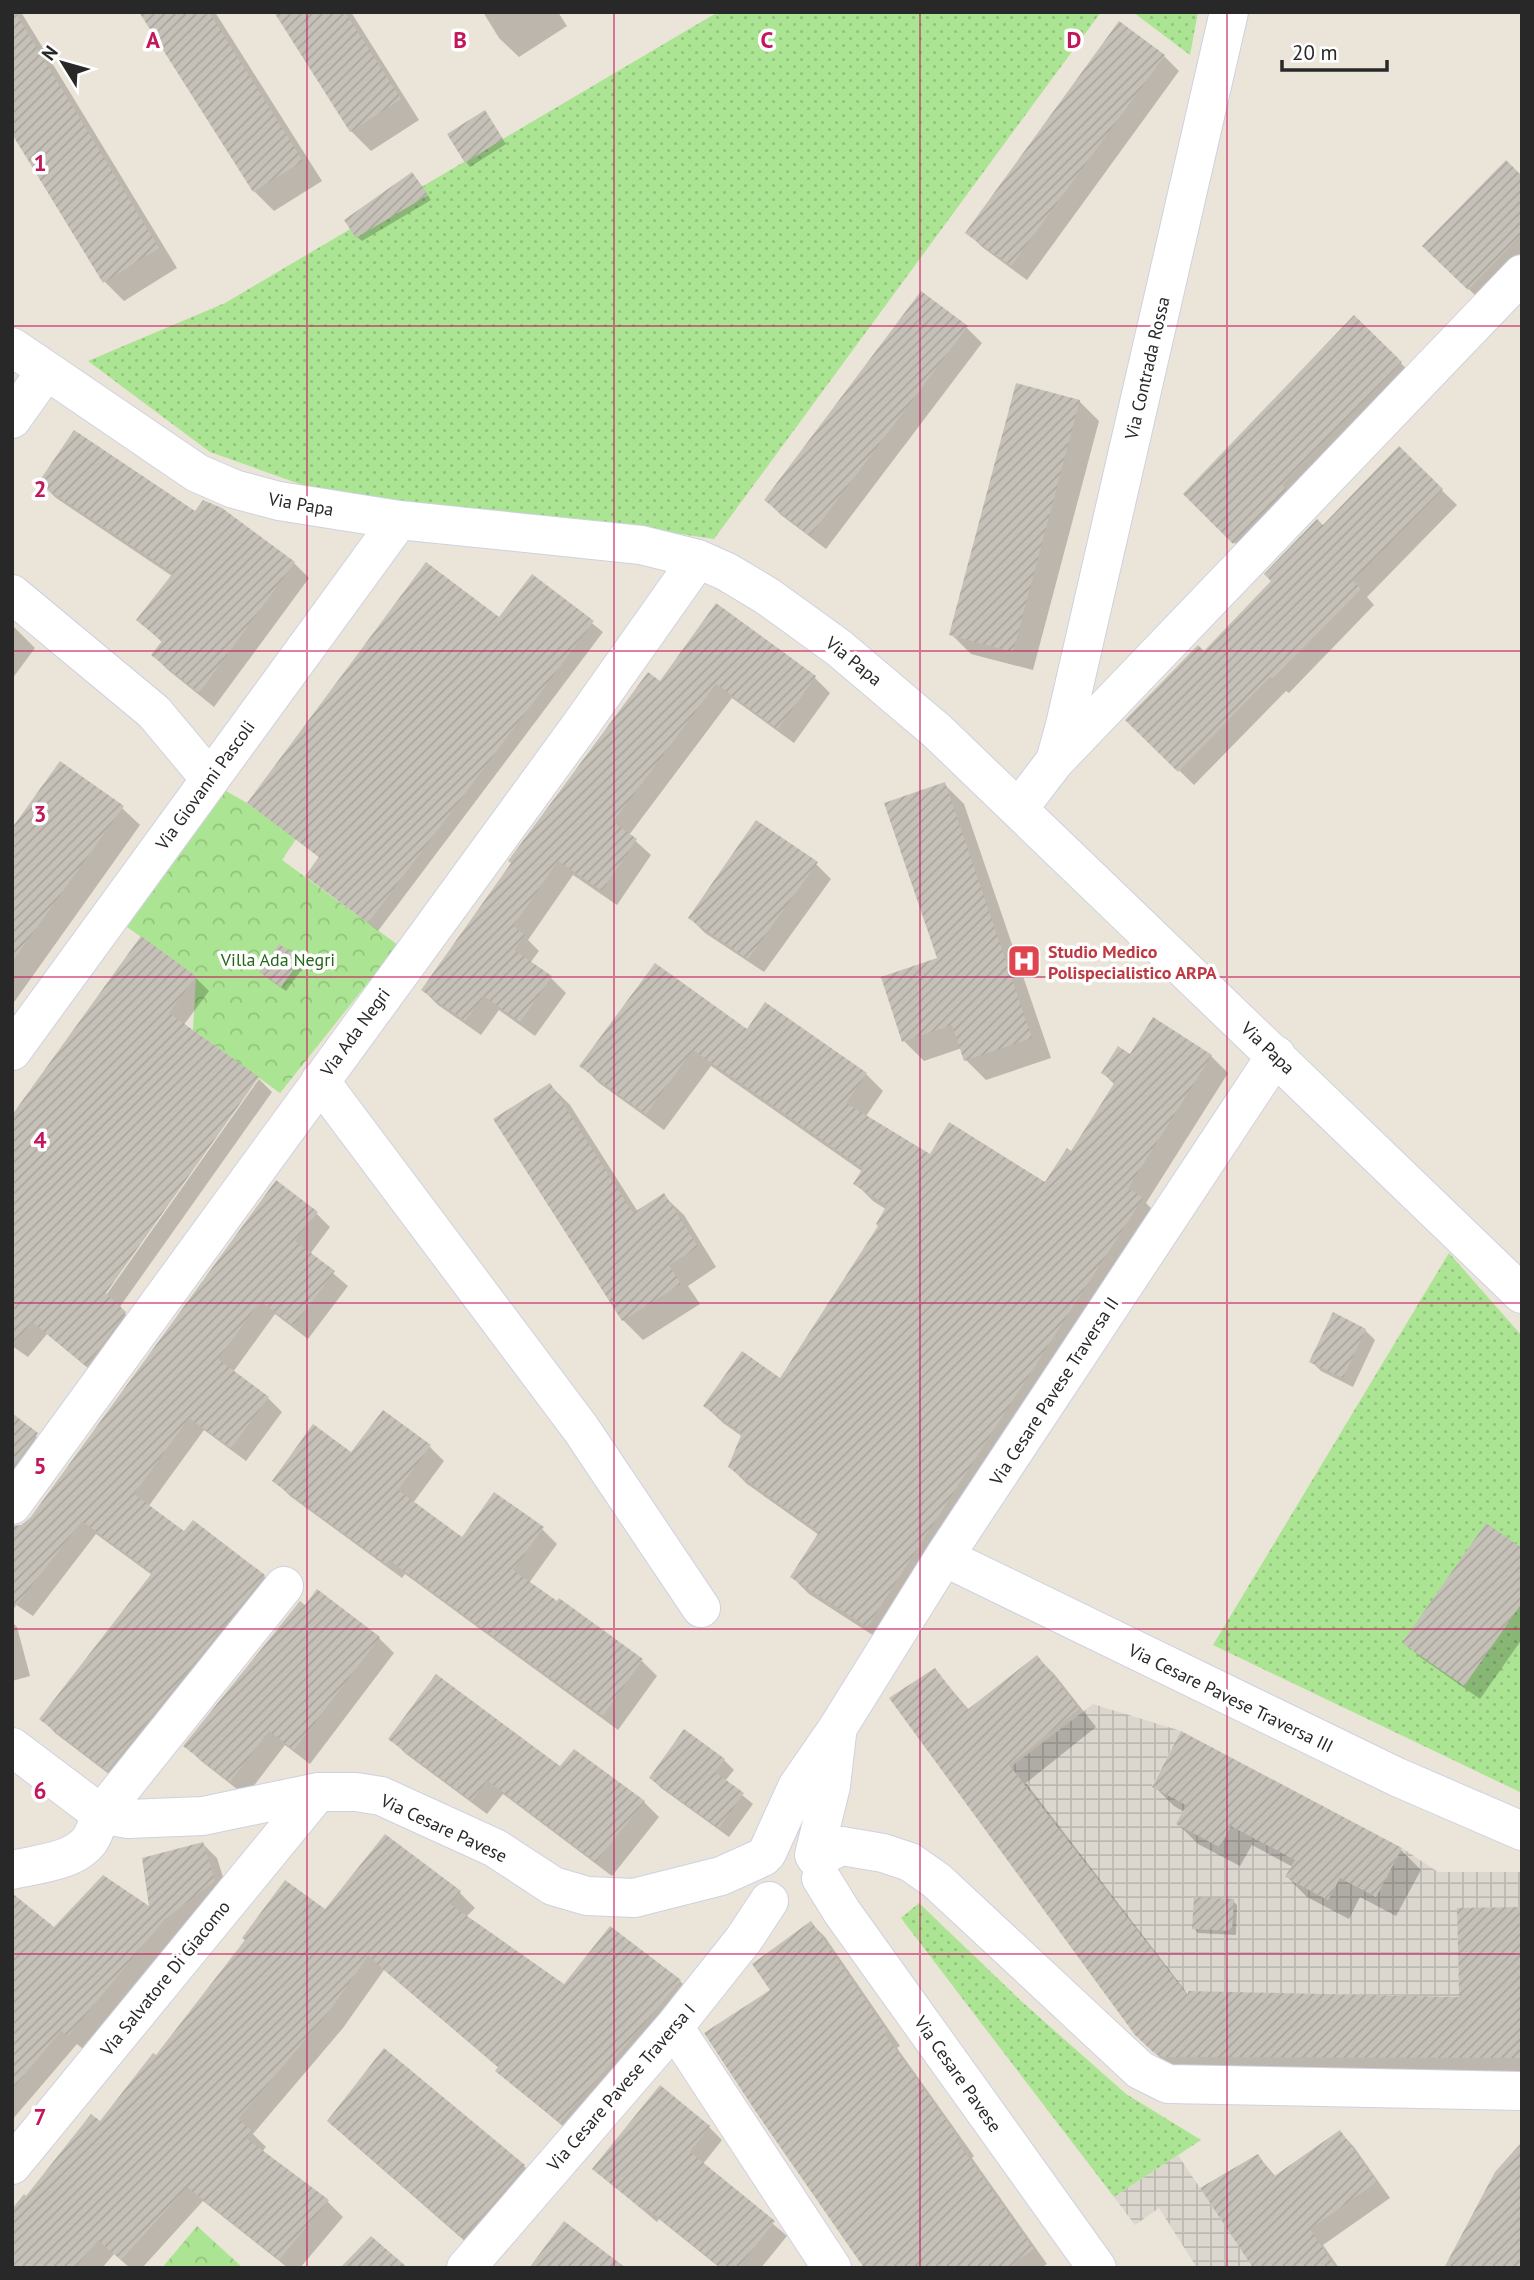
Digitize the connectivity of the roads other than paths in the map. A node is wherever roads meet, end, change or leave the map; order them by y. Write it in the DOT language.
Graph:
graph roads {
  1 [pos="1229,12"];
  2 [pos="1522,274"];
  3 [pos="12,347"];
  4 [pos="46,372"];
  5 [pos="12,419"];
  6 [pos="399,520"];
  7 [pos="698,559"];
  8 [pos="12,594"];
  9 [pos="1065,724"];
  10 [pos="1055,761"];
  11 [pos="210,779"];
  12 [pos="1019,808"];
  13 [pos="12,1051"];
  14 [pos="1276,1055"];
  15 [pos="320,1081"];
  16 [pos="1522,1294"];
  17 [pos="12,1505"];
  18 [pos="944,1557"];
  19 [pos="284,1586"];
  20 [pos="701,1608"];
  21 [pos="837,1729"];
  22 [pos="12,1747"];
  23 [pos="318,1791"];
  24 [pos="101,1814"];
  25 [pos="1522,1831"];
  26 [pos="765,1855"];
  27 [pos="817,1864"];
  28 [pos="12,1870"];
  29 [pos="769,1901"];
  30 [pos="674,2027"];
  31 [pos="1522,2091"];
  32 [pos="12,2165"];
  33 [pos="466,2268"];
  34 [pos="832,2268"];
  35 [pos="1097,2268"];
  1 -- 9 [label="street, Via Contrada Rossa"];
  2 -- 10 [label="street, Via Contrada Rossa"];
  3 -- 4 [label="street, Via Papa"];
  4 -- 5 [label="street"];
  4 -- 6 [label="street, Via Papa"];
  6 -- 7 [label="street, Via Papa"];
  6 -- 11 [label="street, Via Giovanni Pascoli"];
  7 -- 12 [label="street, Via Papa"];
  7 -- 15 [label="street, Via Ada Negri"];
  8 -- 11 [label="street"];
  9 -- 10 [label="street, Via Contrada Rossa"];
  9 -- 12 [label="street"];
  10 -- 12 [label="street, Via Contrada Rossa"];
  11 -- 13 [label="street, Via Giovanni Pascoli"];
  12 -- 14 [label="street, Via Papa"];
  14 -- 16 [label="street, Via Papa"];
  14 -- 18 [label="street, Via Cesare Pavese Traversa II"];
  15 -- 17 [label="street, Via Ada Negri"];
  15 -- 20 [label="street"];
  18 -- 21 [label="street, Via Cesare Pavese Traversa II"];
  18 -- 25 [label="street, Via Cesare Pavese Traversa III"];
  19 -- 24 [label="street"];
  21 -- 26 [label="street, Via Cesare Pavese Traversa II"];
  21 -- 27 [label="street, Via Cesare Pavese Traversa II"];
  22 -- 24 [label="street"];
  23 -- 24 [label="street, Via Cesare Pavese"];
  23 -- 26 [label="street, Via Cesare Pavese"];
  23 -- 32 [label="street, Via Salvatore Di Giacomo"];
  24 -- 28 [label="street"];
  26 -- 27 [label="street"];
  26 -- 29 [label="street"];
  27 -- 29 [label="street"];
  27 -- 31 [label="street"];
  27 -- 35 [label="street, Via Cesare Pavese"];
  29 -- 30 [label="street, Via Cesare Pavese Traversa I"];
  30 -- 33 [label="street, Via Cesare Pavese Traversa I"];
  30 -- 34 [label="street"];
}
